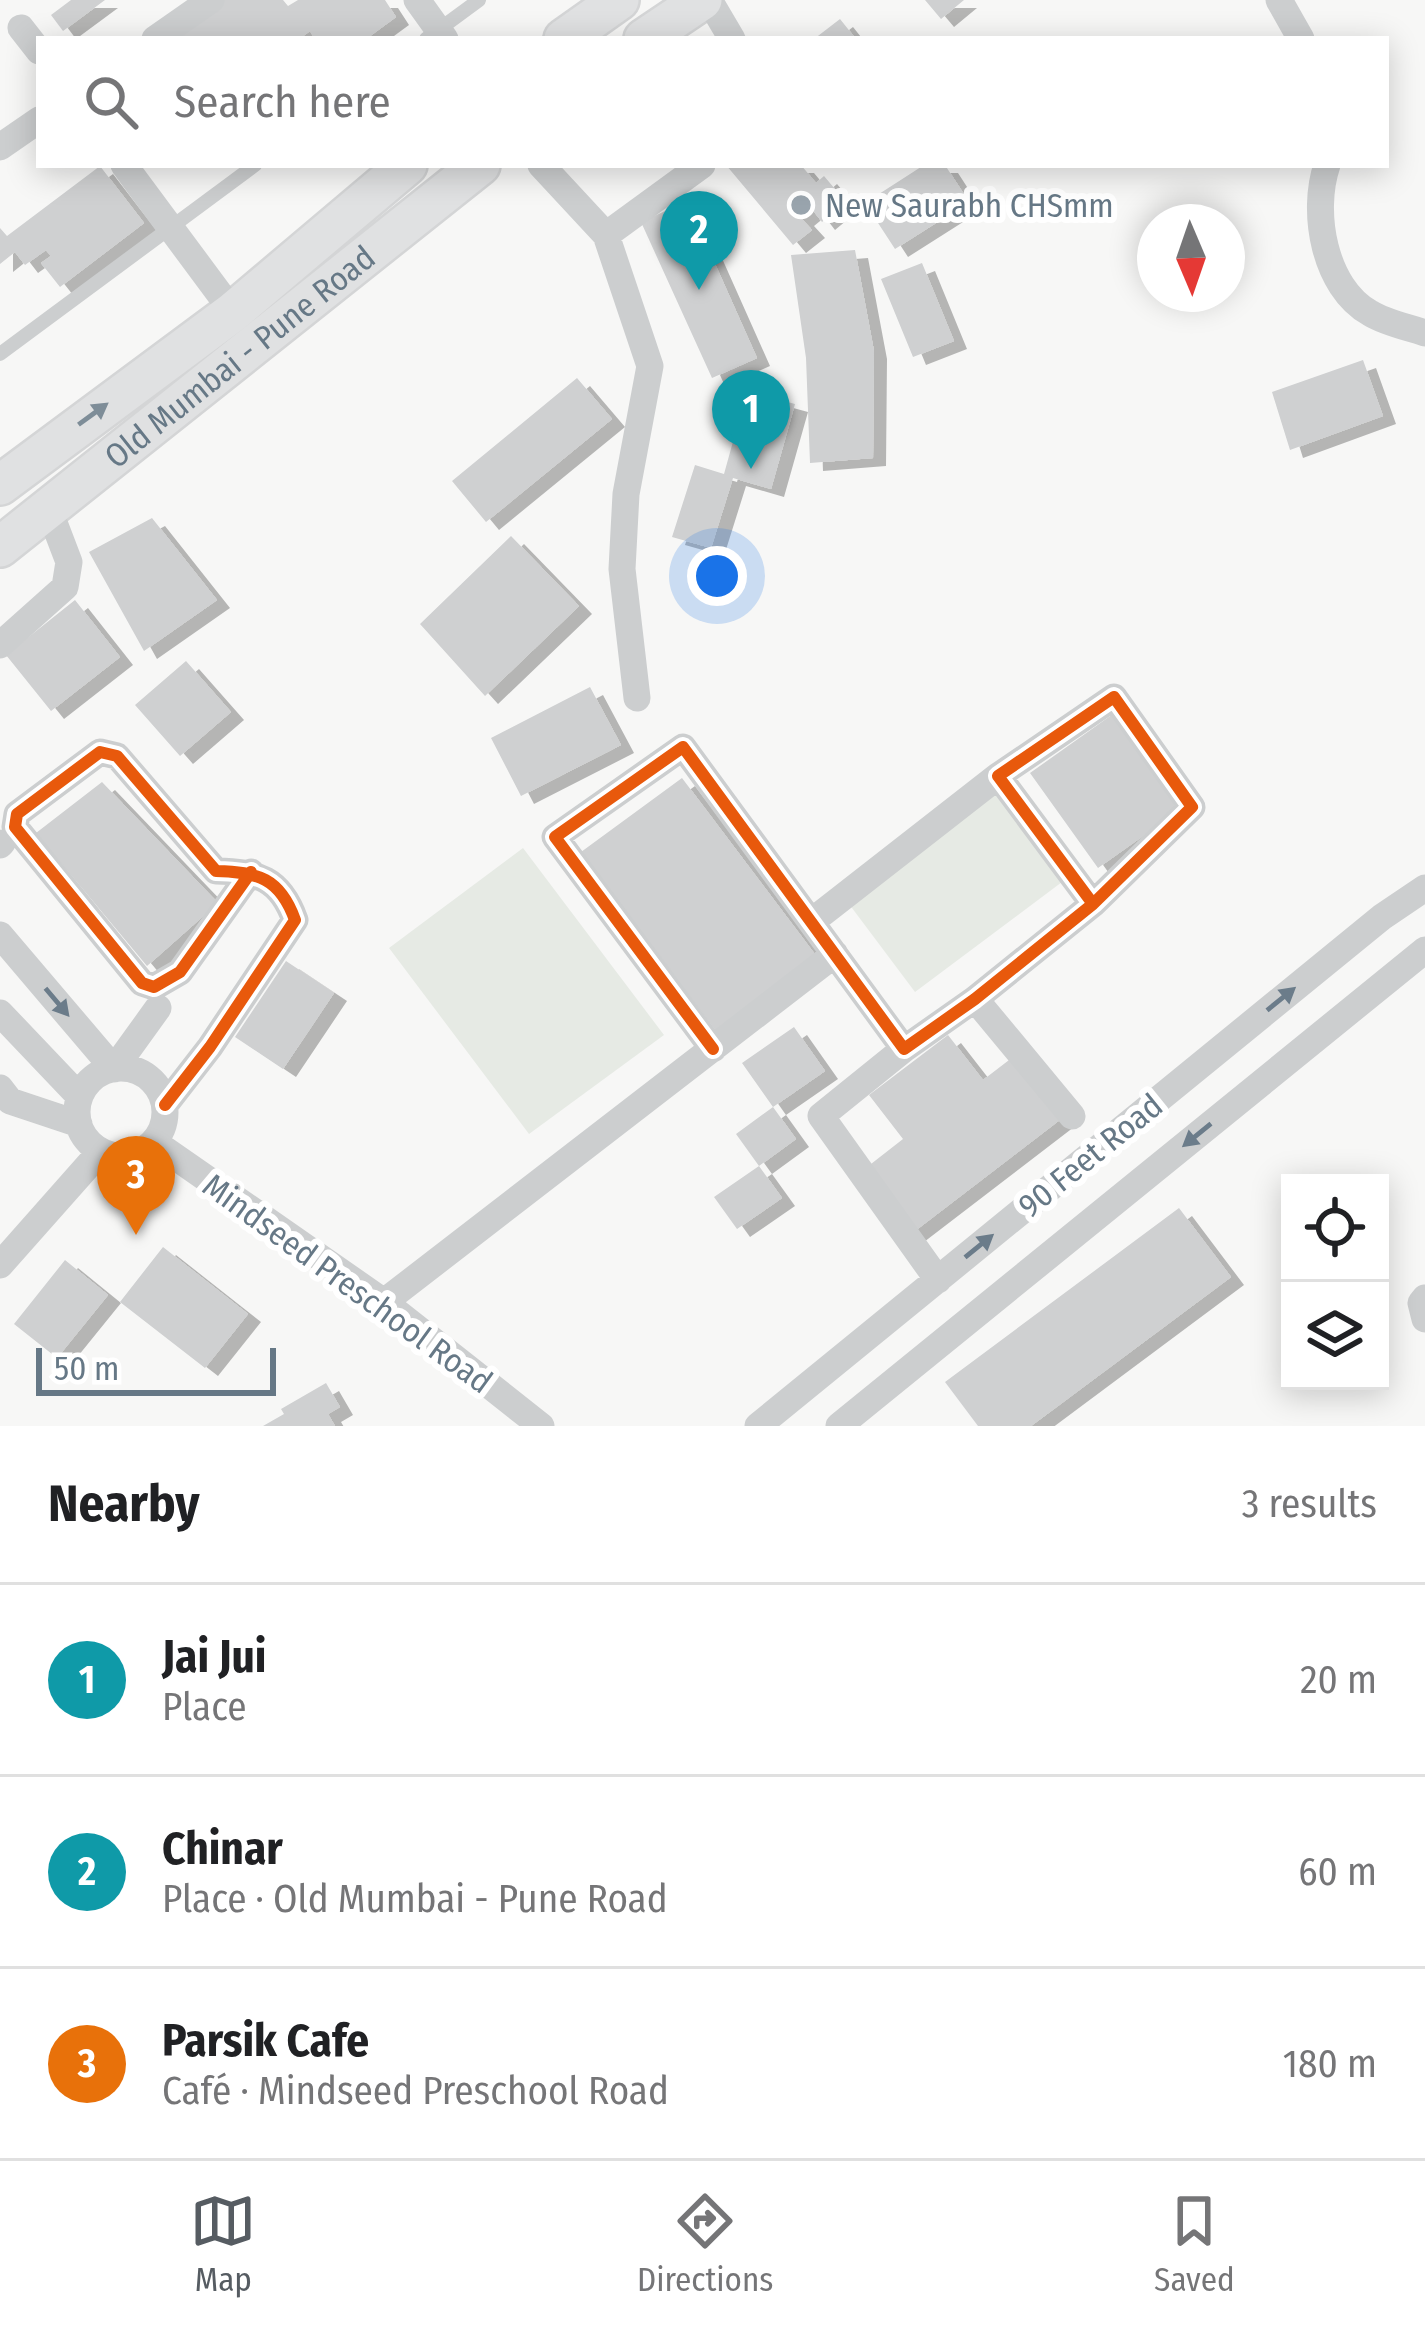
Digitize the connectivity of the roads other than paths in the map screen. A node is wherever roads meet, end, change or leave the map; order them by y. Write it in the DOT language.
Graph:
graph roads {
  1 [pos="417,0"];
  2 [pos="479,0"];
  3 [pos="619,0"];
  4 [pos="706,0"];
  5 [pos="1280,0"];
  6 [pos="198,4"];
  7 [pos="21,28"];
  8 [pos="159,36"];
  9 [pos="437,36"];
  10 [pos="568,36"];
  11 [pos="649,36"];
  12 [pos="731,36"];
  13 [pos="1299,36"];
  14 [pos="36,47"];
  15 [pos="36,122"];
  16 [pos="0,147"];
  17 [pos="126,168"];
  18 [pos="251,168"];
  19 [pos="403,168"];
  20 [pos="477,168"];
  21 [pos="544,168"];
  22 [pos="699,168"];
  23 [pos="1326,168"];
  24 [pos="171,227"];
  25 [pos="606,235"];
  26 [pos="233,311"];
  27 [pos="1425,333"];
  28 [pos="0,354"];
  29 [pos="0,485"];
  30 [pos="48,508"];
  31 [pos="0,547"];
  32 [pos="0,645"];
  33 [pos="637,698"];
  34 [pos="998,776"];
  35 [pos="251,872"];
  36 [pos="1425,888"];
  37 [pos="1093,904"];
  38 [pos="1382,917"];
  39 [pos="811,922"];
  40 [pos="0,935"];
  41 [pos="1421,953"];
  42 [pos="835,954"];
  43 [pos="975,999"];
  44 [pos="158,1008"];
  45 [pos="0,1012"];
  46 [pos="713,1048"];
  47 [pos="904,1049"];
  48 [pos="114,1069"];
  49 [pos="3,1104"];
  50 [pos="165,1105"];
  51 [pos="79,1110"];
  52 [pos="1072,1116"];
  53 [pos="154,1142"];
  54 [pos="100,1151"];
  55 [pos="0,1265"];
  56 [pos="938,1280"];
  57 [pos="1425,1298"];
  58 [pos="384,1303"];
  59 [pos="1425,1319"];
  60 [pos="871,1335"];
  61 [pos="903,1374"];
  62 [pos="541,1426"];
  63 [pos="758,1426"];
  64 [pos="839,1426"];
  1 -- 9 [label="street"];
  2 -- 9 [label="lane"];
  3 -- 10 [label="main road"];
  4 -- 11 [label="main road"];
  4 -- 12 [label="street"];
  5 -- 13 [label="street"];
  6 -- 8 [label="street"];
  7 -- 14 [label="street"];
  15 -- 16 [label="street"];
  17 -- 24 [label="street"];
  18 -- 24 [label="lane"];
  19 -- 26 [label="main road, Old Mumbai - Pune Road"];
  20 -- 30 [label="main road, Old Mumbai - Pune Road"];
  21 -- 25 [label="street"];
  22 -- 25 [label="street"];
  23 -- 27 [label="street"];
  24 -- 26 [label="street"];
  24 -- 28 [label="lane"];
  25 -- 33 [label="street"];
  29 -- 26 [label="main road, Old Mumbai - Pune Road, one-way"];
  30 -- 31 [label="main road, Old Mumbai - Pune Road"];
  30 -- 32 [label="street"];
  34 -- 37 [label="street"];
  34 -- 37 [label="street"];
  34 -- 39 [label="street"];
  35 -- 35 [label="street"];
  35 -- 50 [label="street"];
  36 -- 38 [label="street, 90 Feet Road"];
  37 -- 43 [label="street"];
  38 -- 41 [label="street"];
  56 -- 38 [label="street, 90 Feet Road, one-way"];
  39 -- 42 [label="street"];
  39 -- 46 [label="street"];
  40 -- 48 [label="street, one-way"];
  41 -- 61 [label="street, 90 Feet Road, one-way"];
  42 -- 46 [label="street"];
  42 -- 47 [label="street"];
  43 -- 47 [label="street"];
  43 -- 52 [label="street"];
  44 -- 48 [label="street"];
  45 -- 51 [label="street"];
  46 -- 58 [label="street"];
  47 -- 56 [label="street"];
  48 -- 50 [label="street"];
  48 -- 51 [label="street"];
  49 -- 51 [label="street"];
  50 -- 53 [label="street"];
  51 -- 54 [label="street"];
  53 -- 54 [label="street"];
  53 -- 58 [label="street, Mindseed Preschool Road"];
  54 -- 55 [label="street"];
  56 -- 60 [label="street, 90 Feet Road"];
  57 -- 59 [label="street"];
  58 -- 62 [label="street, Mindseed Preschool Road"];
  60 -- 61 [label="street"];
  60 -- 63 [label="street, 90 Feet Road"];
  61 -- 64 [label="street, 90 Feet Road"];
}
